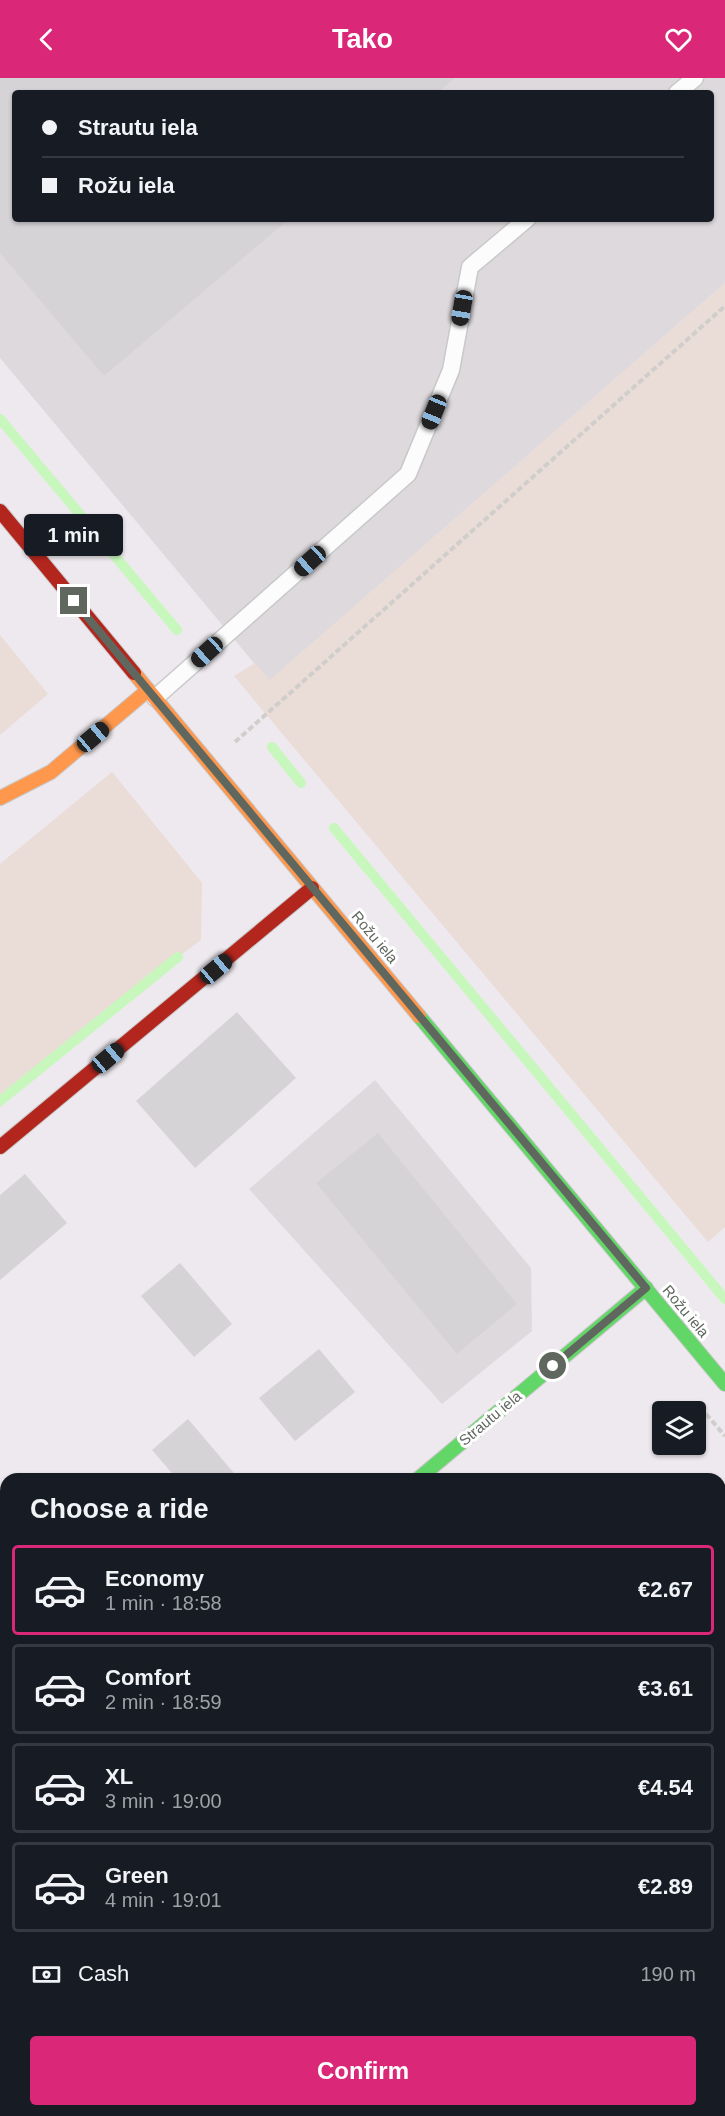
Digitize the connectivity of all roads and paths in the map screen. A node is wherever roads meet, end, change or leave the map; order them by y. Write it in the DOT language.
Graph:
graph roads {
  1 [pos="695,78"];
  2 [pos="681,90"];
  3 [pos="523,222"];
  4 [pos="725,306"];
  5 [pos="0,511"];
  6 [pos="152,694"];
  7 [pos="210,764"];
  8 [pos="0,798"];
  9 [pos="312,888"];
  10 [pos="0,1148"];
  11 [pos="646,1288"];
  12 [pos="725,1384"];
  13 [pos="425,1473"];
  1 -- 2 [label="lane"];
  3 -- 6 [label="lane"];
  4 -- 7 [label="path"];
  5 -- 6 [label="street, Rožu iela"];
  6 -- 7 [label="street, Rožu iela"];
  6 -- 8 [label="street"];
  7 -- 9 [label="street, Rožu iela"];
  9 -- 10 [label="street"];
  9 -- 11 [label="street, Rožu iela"];
  11 -- 12 [label="street, Rožu iela"];
  11 -- 13 [label="street, Strautu iela"];
}
